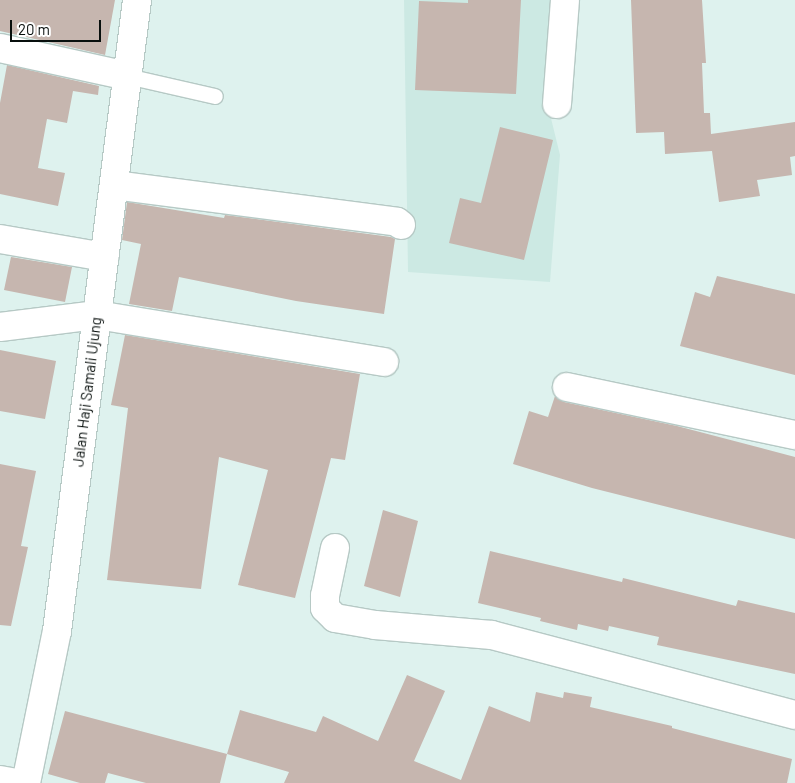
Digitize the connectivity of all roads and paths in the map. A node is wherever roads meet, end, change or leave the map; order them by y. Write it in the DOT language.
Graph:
graph roads {
  1 [pos="137,0"];
  2 [pos="565,0"];
  3 [pos="0,48"];
  4 [pos="127,76"];
  5 [pos="214,96"];
  6 [pos="557,104"];
  7 [pos="114,185"];
  8 [pos="401,225"];
  9 [pos="0,240"];
  10 [pos="104,257"];
  11 [pos="96,315"];
  12 [pos="0,327"];
  13 [pos="384,362"];
  14 [pos="567,387"];
  15 [pos="795,435"];
  16 [pos="335,548"];
  17 [pos="795,715"];
  18 [pos="0,780"];
  19 [pos="17,783"];
  20 [pos="26,783"];
  1 -- 4 [label="street, Jalan Haji Samali Ujung"];
  2 -- 6 [label="street"];
  3 -- 4 [label="street"];
  4 -- 5 [label="lane"];
  4 -- 7 [label="street, Jalan Haji Samali Ujung"];
  7 -- 8 [label="street"];
  7 -- 10 [label="street, Jalan Haji Samali Ujung"];
  9 -- 10 [label="street"];
  10 -- 11 [label="street, Jalan Haji Samali Ujung"];
  11 -- 12 [label="street"];
  11 -- 13 [label="street"];
  11 -- 20 [label="street, Jalan Haji Samali Ujung"];
  14 -- 15 [label="street"];
  16 -- 17 [label="street"];
  18 -- 19 [label="street"];
}
